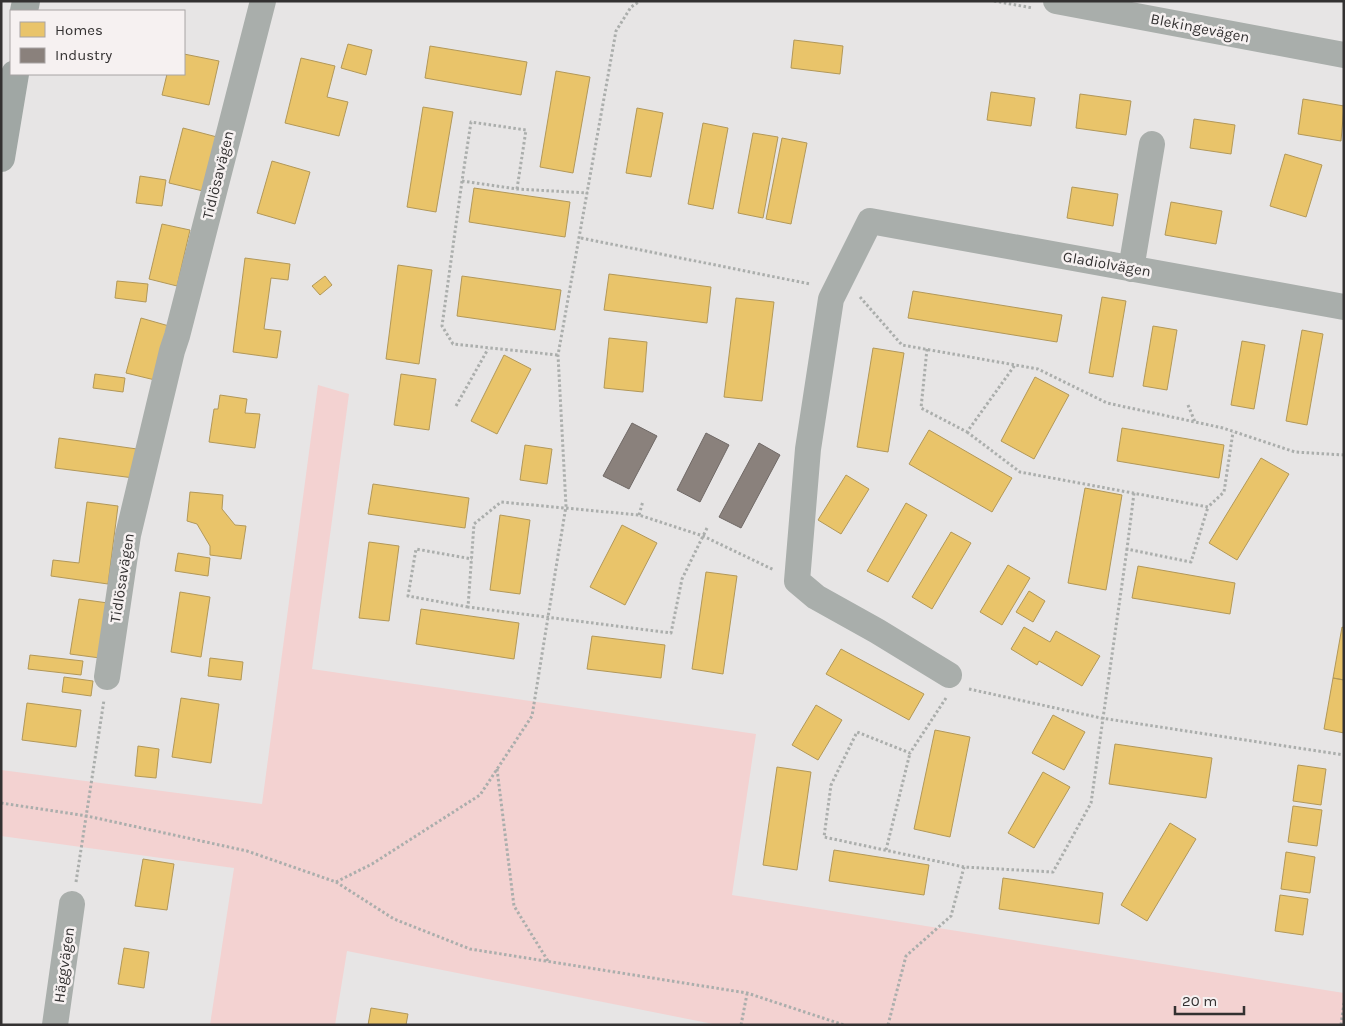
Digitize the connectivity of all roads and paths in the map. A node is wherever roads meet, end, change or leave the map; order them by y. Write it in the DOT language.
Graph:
graph roads {
  1 [pos="640,1"];
  2 [pos="1056,1"];
  3 [pos="1149,1"];
  4 [pos="258,5"];
  5 [pos="1344,37"];
  6 [pos="1344,55"];
  7 [pos="15,75"];
  8 [pos="1152,144"];
  9 [pos="1,158"];
  10 [pos="462,181"];
  11 [pos="517,189"];
  12 [pos="588,193"];
  13 [pos="581,238"];
  14 [pos="1132,269"];
  15 [pos="840,284"];
  16 [pos="1344,307"];
  17 [pos="488,349"];
  18 [pos="926,349"];
  19 [pos="558,355"];
  20 [pos="1015,365"];
  21 [pos="1188,405"];
  22 [pos="456,406"];
  23 [pos="1195,422"];
  24 [pos="968,432"];
  25 [pos="1233,432"];
  26 [pos="1344,455"];
  27 [pos="1134,493"];
  28 [pos="643,501"];
  29 [pos="566,506"];
  30 [pos="1208,508"];
  31 [pos="638,515"];
  32 [pos="706,528"];
  33 [pos="703,536"];
  34 [pos="1127,549"];
  35 [pos="472,559"];
  36 [pos="797,581"];
  37 [pos="468,607"];
  38 [pos="548,616"];
  39 [pos="107,677"];
  40 [pos="952,686"];
  41 [pos="1102,718"];
  42 [pos="910,753"];
  43 [pos="1344,755"];
  44 [pos="497,769"];
  45 [pos="1,803"];
  46 [pos="87,816"];
  47 [pos="886,850"];
  48 [pos="964,867"];
  49 [pos="336,882"];
  50 [pos="72,904"];
  51 [pos="548,961"];
  52 [pos="747,994"];
  53 [pos="1344,1003"];
  54 [pos="61,1024"];
  55 [pos="740,1025"];
  56 [pos="844,1025"];
  57 [pos="888,1025"];
  58 [pos="1341,1025"];
  1 -- 12 [label="path"];
  2 -- 6 [label="street, Blekingevägen"];
  3 -- 5 [label="street, Blekingevägen"];
  4 -- 39 [label="street, Tidlösavägen"];
  7 -- 9 [label="main road"];
  8 -- 14 [label="street"];
  10 -- 11 [label="path"];
  10 -- 11 [label="path"];
  10 -- 17 [label="path"];
  11 -- 12 [label="path"];
  12 -- 13 [label="path"];
  13 -- 15 [label="path"];
  13 -- 19 [label="path"];
  14 -- 15 [label="street, Gladiolvägen"];
  14 -- 16 [label="street, Gladiolvägen"];
  15 -- 18 [label="path"];
  15 -- 36 [label="street"];
  17 -- 19 [label="path"];
  17 -- 22 [label="path"];
  18 -- 20 [label="path"];
  18 -- 24 [label="path"];
  19 -- 29 [label="path"];
  20 -- 23 [label="path"];
  20 -- 24 [label="path"];
  21 -- 23 [label="path"];
  23 -- 25 [label="path"];
  24 -- 27 [label="path"];
  25 -- 26 [label="path"];
  25 -- 30 [label="path"];
  27 -- 30 [label="path"];
  27 -- 34 [label="path"];
  28 -- 31 [label="path"];
  29 -- 31 [label="path"];
  29 -- 35 [label="path"];
  29 -- 38 [label="path"];
  30 -- 34 [label="path"];
  31 -- 33 [label="path"];
  32 -- 33 [label="path"];
  33 -- 36 [label="path"];
  33 -- 38 [label="path"];
  34 -- 41 [label="path"];
  35 -- 37 [label="path"];
  35 -- 37 [label="path"];
  36 -- 40 [label="street"];
  37 -- 38 [label="path"];
  38 -- 44 [label="path"];
  39 -- 46 [label="path"];
  40 -- 41 [label="path"];
  40 -- 42 [label="path"];
  41 -- 43 [label="path"];
  41 -- 48 [label="path"];
  42 -- 47 [label="path"];
  42 -- 47 [label="path"];
  44 -- 49 [label="path"];
  44 -- 51 [label="path"];
  45 -- 46 [label="path"];
  46 -- 49 [label="path"];
  46 -- 50 [label="path"];
  47 -- 48 [label="path"];
  48 -- 57 [label="path"];
  49 -- 51 [label="path"];
  50 -- 54 [label="street, Häggvägen"];
  51 -- 52 [label="path"];
  52 -- 55 [label="path"];
  52 -- 56 [label="path"];
  53 -- 58 [label="path"];
}
